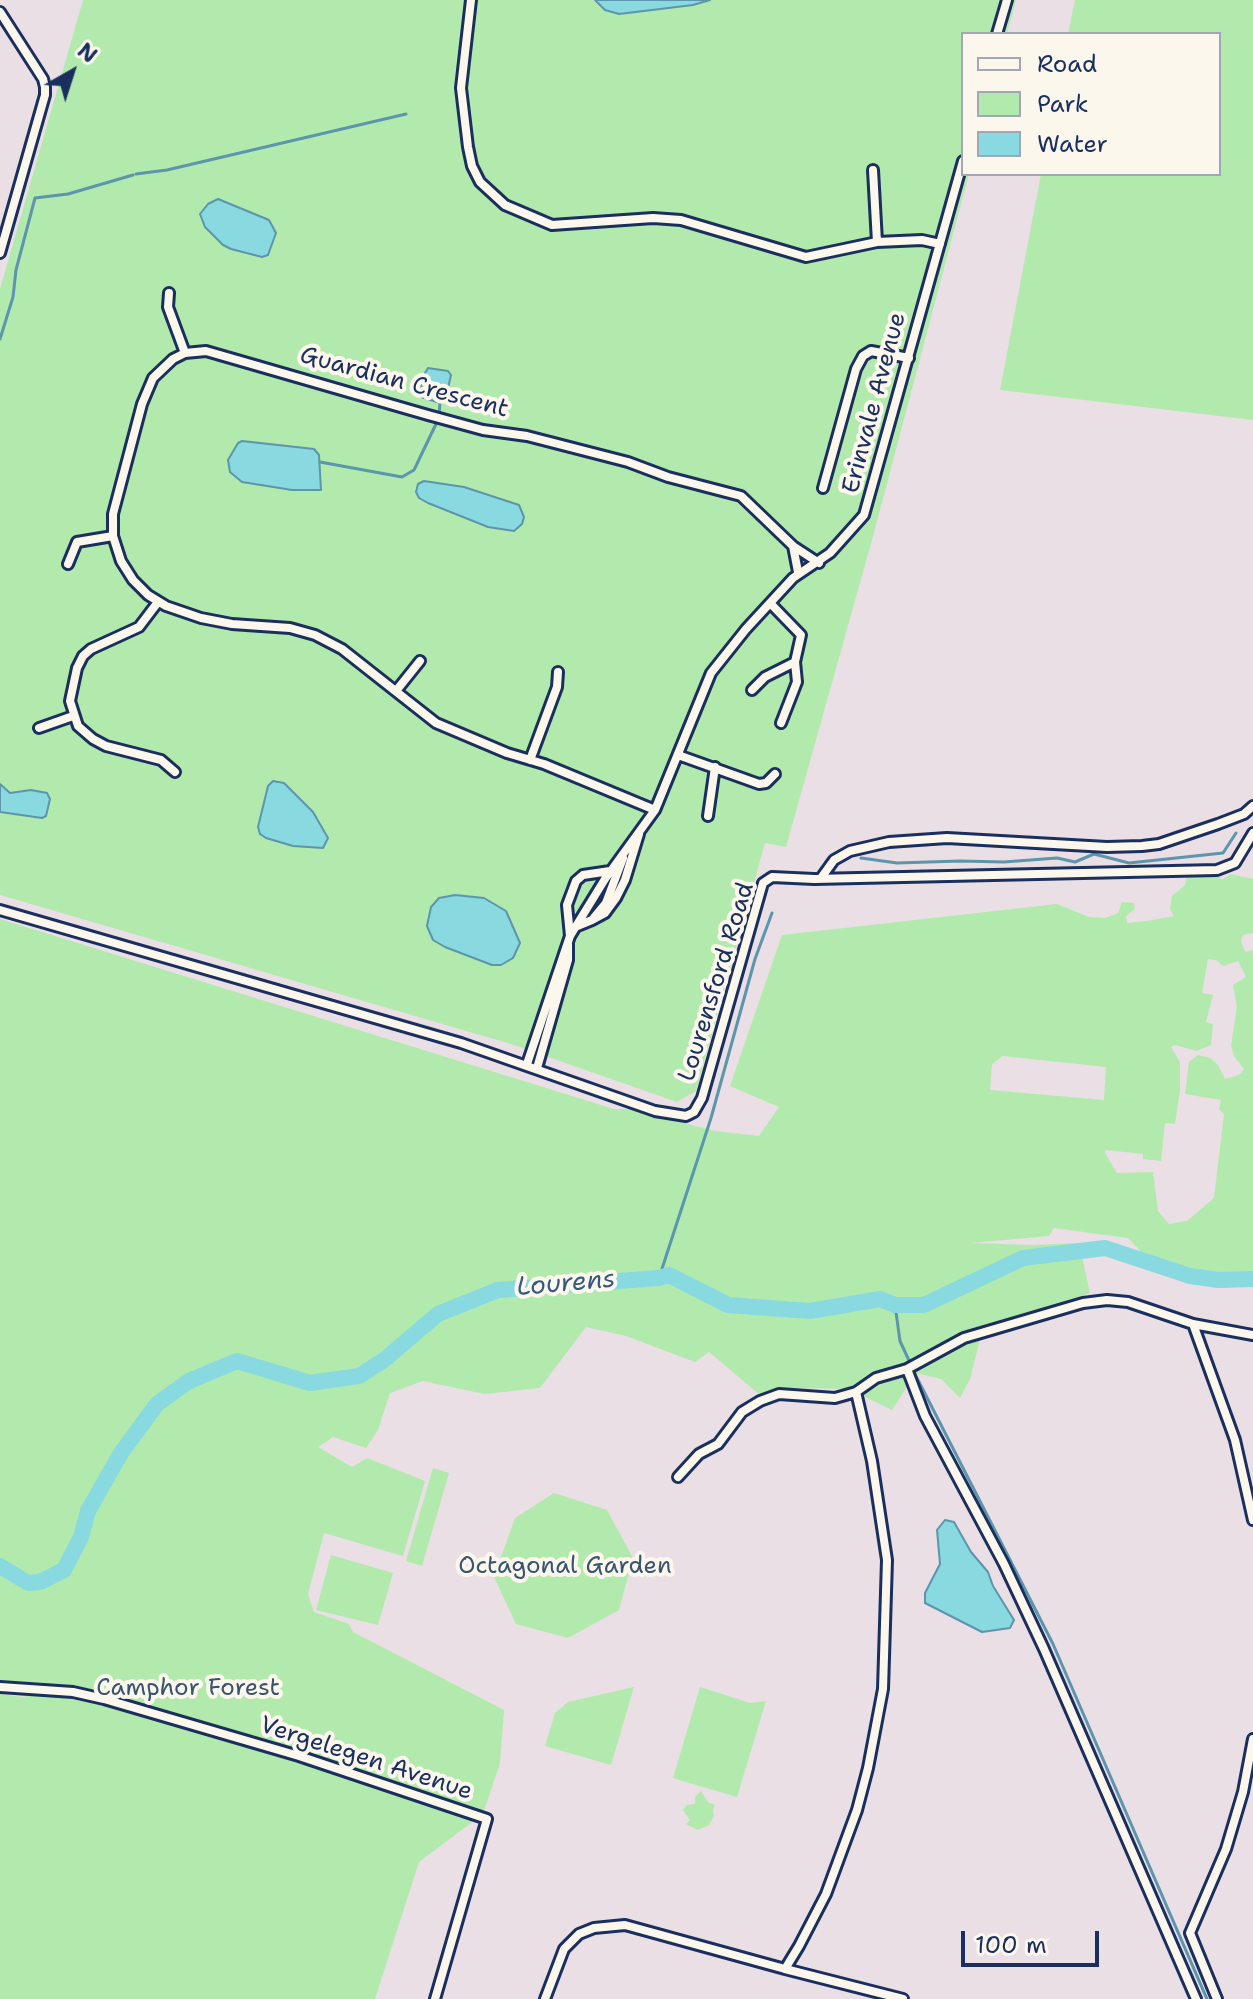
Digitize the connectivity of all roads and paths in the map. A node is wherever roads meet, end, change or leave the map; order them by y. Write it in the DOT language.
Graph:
graph roads {
  1 [pos="471,0"];
  2 [pos="1007,0"];
  3 [pos="0,12"];
  4 [pos="998,32"];
  5 [pos="961,168"];
  6 [pos="873,170"];
  7 [pos="877,242"];
  8 [pos="940,244"];
  9 [pos="0,253"];
  10 [pos="169,293"];
  11 [pos="185,353"];
  12 [pos="909,358"];
  13 [pos="823,488"];
  14 [pos="113,536"];
  15 [pos="793,546"];
  16 [pos="819,563"];
  17 [pos="68,564"];
  18 [pos="798,572"];
  19 [pos="158,602"];
  20 [pos="770,603"];
  21 [pos="420,661"];
  22 [pos="795,662"];
  23 [pos="558,672"];
  24 [pos="752,690"];
  25 [pos="396,691"];
  26 [pos="73,716"];
  27 [pos="781,723"];
  28 [pos="39,728"];
  29 [pos="678,755"];
  30 [pos="530,760"];
  31 [pos="715,767"];
  32 [pos="175,772"];
  33 [pos="775,774"];
  34 [pos="1253,806"];
  35 [pos="655,810"];
  36 [pos="708,816"];
  37 [pos="640,829"];
  38 [pos="1253,833"];
  39 [pos="626,850"];
  40 [pos="611,871"];
  41 [pos="821,878"];
  42 [pos="0,910"];
  43 [pos="592,920"];
  44 [pos="571,935"];
  45 [pos="532,1066"];
  46 [pos="1193,1324"];
  47 [pos="1253,1335"];
  48 [pos="907,1369"];
  49 [pos="856,1392"];
  50 [pos="678,1477"];
  51 [pos="1253,1520"];
  52 [pos="0,1687"];
  53 [pos="1253,1739"];
  54 [pos="785,1969"];
  55 [pos="435,1999"];
  56 [pos="545,1999"];
  57 [pos="903,1999"];
  58 [pos="1196,1999"];
  59 [pos="1217,1999"];
  1 -- 7 [label="street"];
  2 -- 4 [label="street"];
  3 -- 9 [label="street"];
  5 -- 8 [label="street, Erinvale Avenue"];
  6 -- 7 [label="street"];
  7 -- 8 [label="street"];
  8 -- 12 [label="street, Erinvale Avenue"];
  10 -- 11 [label="street"];
  11 -- 14 [label="street"];
  11 -- 15 [label="street, Guardian Crescent"];
  12 -- 13 [label="street"];
  12 -- 16 [label="street, Erinvale Avenue"];
  14 -- 17 [label="street"];
  14 -- 19 [label="street"];
  15 -- 16 [label="street, Guardian Crescent"];
  15 -- 18 [label="street"];
  16 -- 18 [label="street, Erinvale Avenue"];
  18 -- 20 [label="street, Erinvale Avenue"];
  19 -- 25 [label="street"];
  19 -- 26 [label="street"];
  20 -- 22 [label="street"];
  20 -- 29 [label="street, Erinvale Avenue"];
  21 -- 25 [label="street"];
  22 -- 24 [label="street"];
  22 -- 27 [label="street"];
  23 -- 30 [label="street"];
  25 -- 30 [label="street"];
  26 -- 28 [label="street"];
  26 -- 32 [label="street"];
  29 -- 31 [label="street"];
  29 -- 35 [label="street, Erinvale Avenue"];
  30 -- 35 [label="street"];
  31 -- 33 [label="street"];
  31 -- 36 [label="street"];
  34 -- 41 [label="street"];
  35 -- 37 [label="street, Erinvale Avenue"];
  37 -- 39 [label="street, Erinvale Avenue"];
  37 -- 43 [label="street"];
  38 -- 41 [label="street, Lourensford Road"];
  39 -- 40 [label="street, Erinvale Avenue"];
  39 -- 43 [label="street"];
  40 -- 44 [label="street, Erinvale Avenue"];
  40 -- 44 [label="street"];
  41 -- 45 [label="street, Lourensford Road"];
  42 -- 45 [label="street, Lourensford Road"];
  43 -- 44 [label="street"];
  44 -- 45 [label="street, Erinvale Avenue"];
  46 -- 47 [label="street"];
  46 -- 48 [label="street"];
  46 -- 51 [label="street"];
  48 -- 49 [label="street"];
  48 -- 58 [label="street"];
  49 -- 50 [label="street"];
  49 -- 54 [label="street"];
  52 -- 55 [label="street, Vergelegen Avenue"];
  53 -- 59 [label="street"];
  54 -- 56 [label="street"];
  54 -- 57 [label="street"];
}
